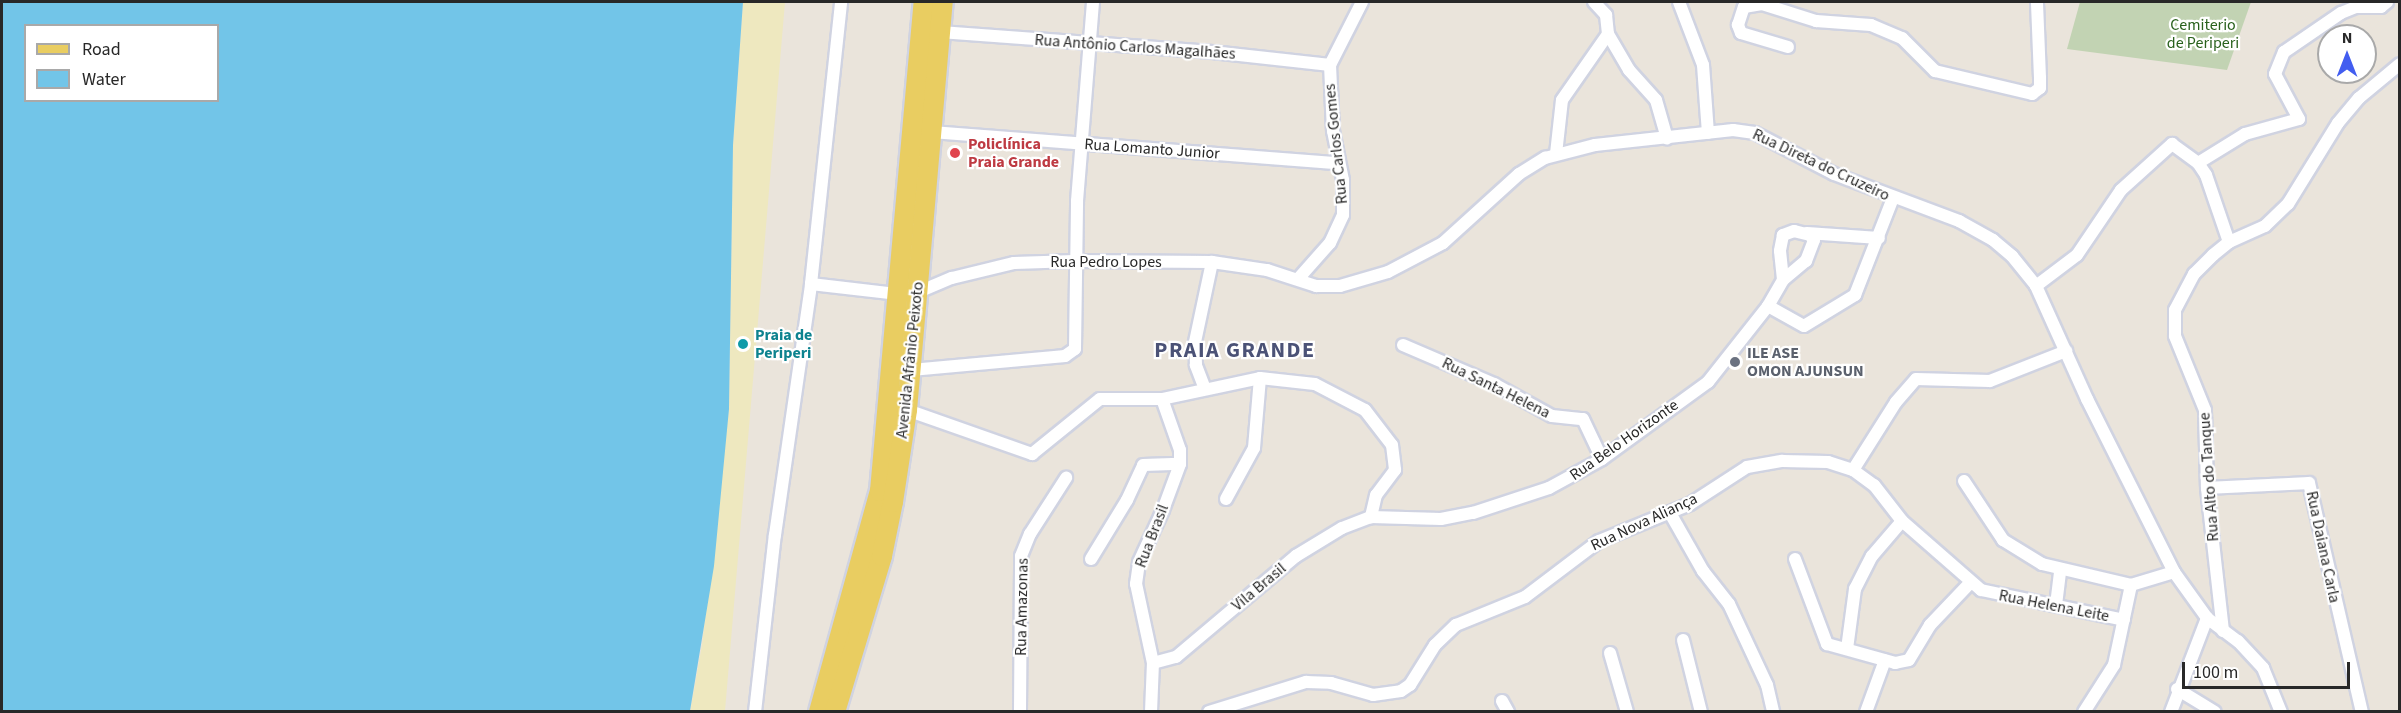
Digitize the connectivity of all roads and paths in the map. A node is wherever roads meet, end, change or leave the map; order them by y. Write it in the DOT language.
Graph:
graph roads {
  1 [pos="841,2"];
  2 [pos="924,2"];
  3 [pos="943,2"];
  4 [pos="1093,2"];
  5 [pos="1359,2"];
  6 [pos="1593,2"];
  7 [pos="1679,2"];
  8 [pos="2037,2"];
  9 [pos="2387,2"];
  10 [pos="940,32"];
  11 [pos="1608,34"];
  12 [pos="1089,43"];
  13 [pos="1788,47"];
  14 [pos="2400,64"];
  15 [pos="1330,65"];
  16 [pos="931,132"];
  17 [pos="1708,133"];
  18 [pos="1667,138"];
  19 [pos="1082,144"];
  20 [pos="1557,154"];
  21 [pos="1338,163"];
  22 [pos="2198,163"];
  23 [pos="1893,198"];
  24 [pos="1807,233"];
  25 [pos="1879,238"];
  26 [pos="2229,242"];
  27 [pos="1075,261"];
  28 [pos="1212,262"];
  29 [pos="1298,279"];
  30 [pos="1783,280"];
  31 [pos="811,284"];
  32 [pos="2036,285"];
  33 [pos="907,293"];
  34 [pos="1768,306"];
  35 [pos="1403,345"];
  36 [pos="2066,351"];
  37 [pos="911,370"];
  38 [pos="1260,378"];
  39 [pos="1205,389"];
  40 [pos="1162,399"];
  41 [pos="907,410"];
  42 [pos="1602,459"];
  43 [pos="1180,464"];
  44 [pos="1853,470"];
  45 [pos="1066,478"];
  46 [pos="1964,481"];
  47 [pos="2207,488"];
  48 [pos="1226,499"];
  49 [pos="1670,513"];
  50 [pos="1371,517"];
  51 [pos="1902,521"];
  52 [pos="1090,559"];
  53 [pos="1795,559"];
  54 [pos="2060,570"];
  55 [pos="2174,572"];
  56 [pos="1970,583"];
  57 [pos="2131,585"];
  58 [pos="2056,605"];
  59 [pos="2206,618"];
  60 [pos="2124,620"];
  61 [pos="2223,631"];
  62 [pos="1683,640"];
  63 [pos="1847,649"];
  64 [pos="1610,653"];
  65 [pos="1886,660"];
  66 [pos="1153,663"];
  67 [pos="2177,689"];
  68 [pos="1233,707"];
  69 [pos="755,711"];
  70 [pos="819,711"];
  71 [pos="835,711"];
  72 [pos="1020,711"];
  73 [pos="1151,711"];
  74 [pos="1209,711"];
  75 [pos="1627,711"];
  76 [pos="1701,711"];
  77 [pos="1773,711"];
  78 [pos="1866,711"];
  79 [pos="2084,711"];
  80 [pos="2171,711"];
  81 [pos="2215,711"];
  82 [pos="2282,711"];
  83 [pos="2362,711"];
  1 -- 31 [label="street"];
  2 -- 33 [label="main road, Avenida Afrânio Peixoto"];
  3 -- 10 [label="main road, Avenida Afrânio Peixoto"];
  4 -- 12 [label="street"];
  5 -- 15 [label="street, Rua Carlos Gomes"];
  6 -- 11 [label="street"];
  7 -- 17 [label="street"];
  8 -- 13 [label="street"];
  9 -- 22 [label="street"];
  10 -- 12 [label="street, Rua Antônio Carlos Magalhães"];
  10 -- 16 [label="main road, Avenida Afrânio Peixoto"];
  11 -- 18 [label="street"];
  11 -- 20 [label="street"];
  12 -- 15 [label="street, Rua Antônio Carlos Magalhães"];
  12 -- 19 [label="street"];
  14 -- 26 [label="street, Rua Alto do Tanque"];
  15 -- 21 [label="street, Rua Carlos Gomes"];
  16 -- 19 [label="street, Rua Lomanto Junior"];
  16 -- 33 [label="main road, Avenida Afrânio Peixoto"];
  17 -- 18 [label="street, Rua Direta do Cruzeiro"];
  17 -- 23 [label="street, Rua Direta do Cruzeiro"];
  18 -- 20 [label="street, Rua Direta do Cruzeiro"];
  19 -- 21 [label="street, Rua Lomanto Junior"];
  19 -- 27 [label="street"];
  20 -- 29 [label="street, Rua Direta do Cruzeiro"];
  21 -- 29 [label="street, Rua Carlos Gomes"];
  22 -- 26 [label="street"];
  22 -- 32 [label="street"];
  23 -- 25 [label="street"];
  23 -- 32 [label="street, Rua Direta do Cruzeiro"];
  24 -- 25 [label="street"];
  24 -- 30 [label="street, Rua Belo Horizonte"];
  24 -- 30 [label="street"];
  25 -- 34 [label="street"];
  26 -- 47 [label="street, Rua Alto do Tanque"];
  27 -- 28 [label="street, Rua Pedro Lopes"];
  27 -- 33 [label="street, Rua Pedro Lopes"];
  27 -- 37 [label="street"];
  28 -- 29 [label="street, Rua Pedro Lopes"];
  28 -- 39 [label="street"];
  30 -- 34 [label="street, Rua Belo Horizonte"];
  31 -- 33 [label="street, Rua Pedro Lopes"];
  31 -- 69 [label="street"];
  32 -- 36 [label="street, Rua Direta do Cruzeiro"];
  33 -- 37 [label="main road, Avenida Afrânio Peixoto"];
  33 -- 70 [label="main road, Avenida Afrânio Peixoto"];
  34 -- 42 [label="street, Rua Belo Horizonte"];
  35 -- 42 [label="street, Rua Santa Helena"];
  36 -- 44 [label="street"];
  36 -- 55 [label="street, Rua Direta do Cruzeiro"];
  37 -- 41 [label="main road, Avenida Afrânio Peixoto"];
  38 -- 39 [label="street"];
  38 -- 48 [label="street"];
  38 -- 50 [label="street"];
  39 -- 40 [label="street"];
  40 -- 41 [label="street"];
  40 -- 43 [label="street"];
  41 -- 71 [label="main road, Avenida Afrânio Peixoto"];
  42 -- 50 [label="street, Rua Belo Horizonte"];
  43 -- 52 [label="street"];
  43 -- 66 [label="street, Rua Brasil"];
  44 -- 49 [label="street, Rua Nova Aliança"];
  44 -- 51 [label="street, Rua Nova Aliança"];
  45 -- 72 [label="street, Rua Amazonas"];
  46 -- 54 [label="street"];
  47 -- 61 [label="street, Rua Alto do Tanque"];
  47 -- 83 [label="street, Rua Daiana Carla"];
  49 -- 68 [label="street, Rua Nova Aliança"];
  49 -- 77 [label="street"];
  50 -- 66 [label="street, Vila Brasil"];
  51 -- 56 [label="street, Rua Helena Leite"];
  51 -- 63 [label="street"];
  53 -- 63 [label="street"];
  54 -- 57 [label="street"];
  54 -- 58 [label="street"];
  55 -- 57 [label="street"];
  55 -- 59 [label="street, Rua Direta do Cruzeiro"];
  56 -- 58 [label="street, Rua Helena Leite"];
  56 -- 65 [label="street"];
  57 -- 60 [label="street"];
  58 -- 60 [label="street, Rua Helena Leite"];
  59 -- 61 [label="street, Rua Direta do Cruzeiro"];
  59 -- 67 [label="street"];
  60 -- 79 [label="street"];
  61 -- 82 [label="street, Rua Direta do Cruzeiro"];
  62 -- 76 [label="street"];
  63 -- 65 [label="street"];
  64 -- 75 [label="street"];
  65 -- 78 [label="street"];
  66 -- 73 [label="street, Rua Brasil"];
  67 -- 80 [label="street"];
  67 -- 81 [label="street"];
  68 -- 74 [label="street, Rua Nova Aliança"];
}
